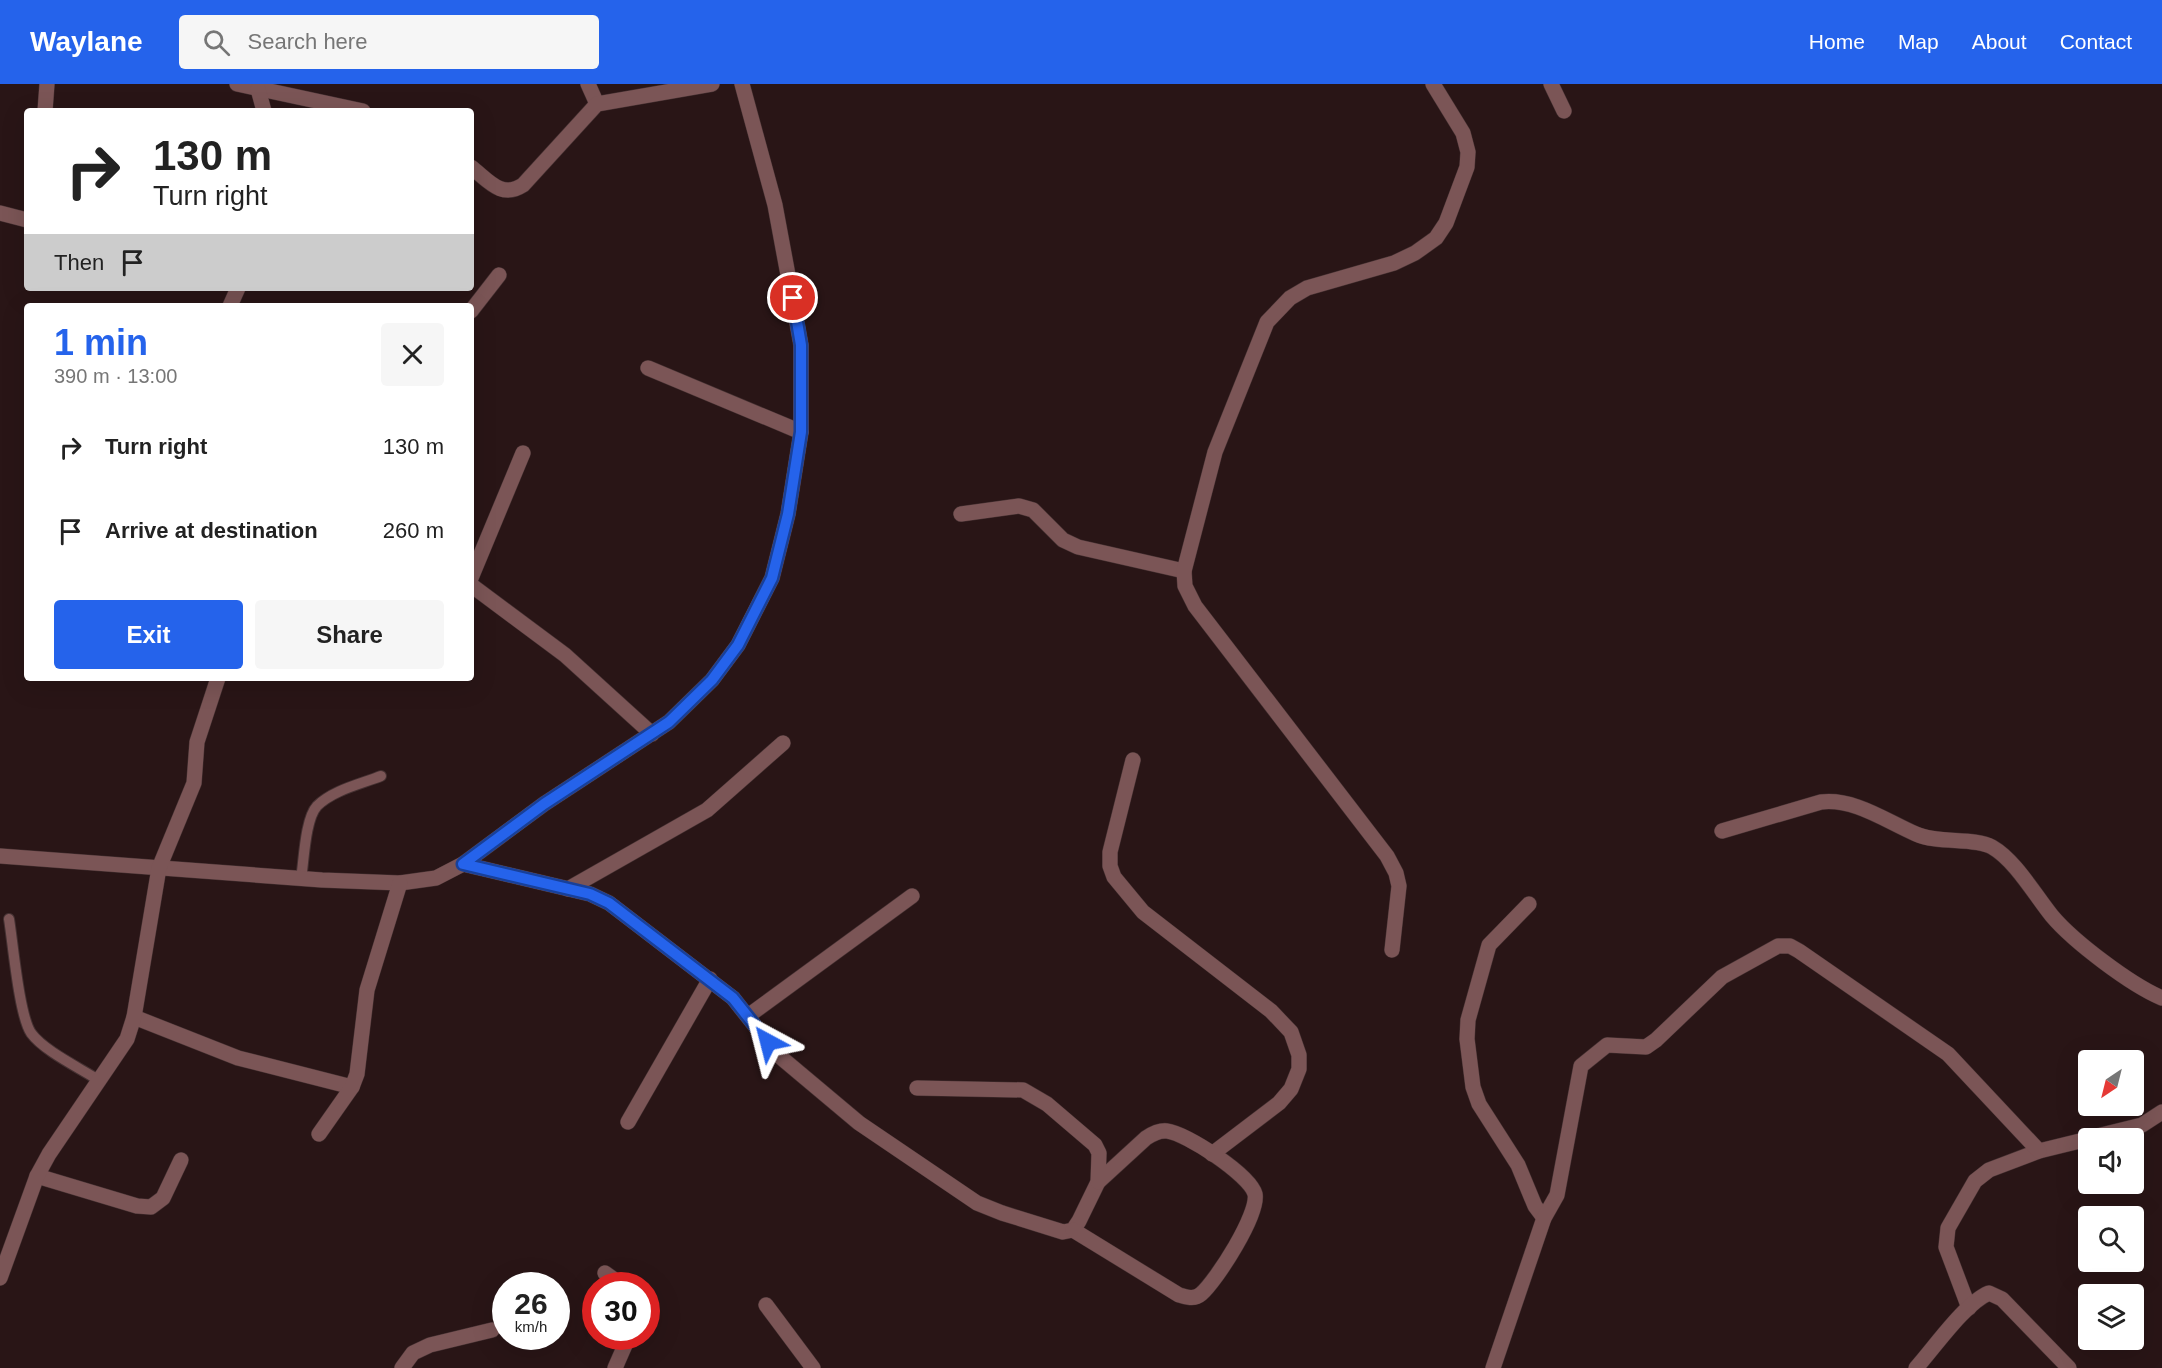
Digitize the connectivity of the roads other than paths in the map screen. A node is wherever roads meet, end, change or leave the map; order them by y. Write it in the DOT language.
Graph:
graph roads {
  1 [pos="47,84"];
  2 [pos="237,84"];
  3 [pos="588,84"];
  4 [pos="712,84"];
  5 [pos="742,84"];
  6 [pos="1433,84"];
  7 [pos="1551,84"];
  8 [pos="258,89"];
  9 [pos="597,104"];
  10 [pos="45,108"];
  11 [pos="263,108"];
  12 [pos="349,108"];
  13 [pos="1564,111"];
  14 [pos="474,168"];
  15 [pos="0,213"];
  16 [pos="24,219"];
  17 [pos="499,275"];
  18 [pos="474,307"];
  19 [pos="648,368"];
  20 [pos="801,432"];
  21 [pos="522,453"];
  22 [pos="961,514"];
  23 [pos="474,571"];
  24 [pos="1184,571"];
  25 [pos="474,587"];
  26 [pos="217,681"];
  27 [pos="652,734"];
  28 [pos="783,744"];
  29 [pos="1133,760"];
  30 [pos="381,776"];
  31 [pos="1722,831"];
  32 [pos="0,856"];
  33 [pos="463,864"];
  34 [pos="159,868"];
  35 [pos="301,879"];
  36 [pos="400,883"];
  37 [pos="568,889"];
  38 [pos="912,896"];
  39 [pos="1529,903"];
  40 [pos="9,919"];
  41 [pos="1392,950"];
  42 [pos="710,979"];
  43 [pos="2162,998"];
  44 [pos="748,1016"];
  45 [pos="134,1017"];
  46 [pos="100,1081"];
  47 [pos="352,1087"];
  48 [pos="916,1088"];
  49 [pos="2162,1112"];
  50 [pos="628,1122"];
  51 [pos="2130,1128"];
  52 [pos="319,1134"];
  53 [pos="2078,1141"];
  54 [pos="2039,1151"];
  55 [pos="1212,1154"];
  56 [pos="180,1160"];
  57 [pos="37,1176"];
  58 [pos="1098,1182"];
  59 [pos="1544,1218"];
  60 [pos="1073,1230"];
  61 [pos="0,1278"];
  62 [pos="766,1305"];
  63 [pos="1969,1308"];
  64 [pos="492,1330"];
  65 [pos="623,1350"];
  66 [pos="402,1368"];
  67 [pos="615,1368"];
  68 [pos="813,1368"];
  69 [pos="1493,1368"];
  70 [pos="1916,1368"];
  71 [pos="2069,1368"];
  1 -- 10 [label="street"];
  2 -- 8 [label="street"];
  3 -- 9 [label="street"];
  4 -- 9 [label="street"];
  5 -- 20 [label="street"];
  6 -- 24 [label="street"];
  7 -- 13 [label="street"];
  8 -- 11 [label="street"];
  8 -- 12 [label="street"];
  9 -- 14 [label="street"];
  15 -- 16 [label="street"];
  17 -- 18 [label="street"];
  19 -- 20 [label="street"];
  20 -- 27 [label="street"];
  21 -- 23 [label="street"];
  22 -- 24 [label="street"];
  24 -- 41 [label="street"];
  25 -- 27 [label="street"];
  26 -- 34 [label="street"];
  27 -- 33 [label="street"];
  28 -- 37 [label="street"];
  29 -- 55 [label="street"];
  30 -- 35 [label="lane"];
  31 -- 43 [label="street"];
  32 -- 34 [label="street"];
  33 -- 36 [label="street"];
  33 -- 37 [label="street"];
  34 -- 35 [label="street"];
  34 -- 45 [label="street"];
  35 -- 36 [label="street"];
  36 -- 47 [label="street"];
  37 -- 42 [label="street"];
  38 -- 44 [label="street"];
  39 -- 59 [label="street"];
  40 -- 46 [label="lane"];
  42 -- 44 [label="street"];
  42 -- 50 [label="street"];
  44 -- 60 [label="street"];
  45 -- 46 [label="street"];
  45 -- 47 [label="street"];
  46 -- 57 [label="street"];
  47 -- 52 [label="street"];
  48 -- 58 [label="street"];
  49 -- 51 [label="street"];
  53 -- 54 [label="street"];
  54 -- 59 [label="street"];
  54 -- 63 [label="street"];
  55 -- 58 [label="street"];
  55 -- 60 [label="street"];
  56 -- 57 [label="street"];
  57 -- 61 [label="street"];
  58 -- 60 [label="street"];
  59 -- 69 [label="street"];
  62 -- 68 [label="street"];
  63 -- 70 [label="street"];
  63 -- 71 [label="street"];
  64 -- 66 [label="street"];
  65 -- 67 [label="street"];
}
